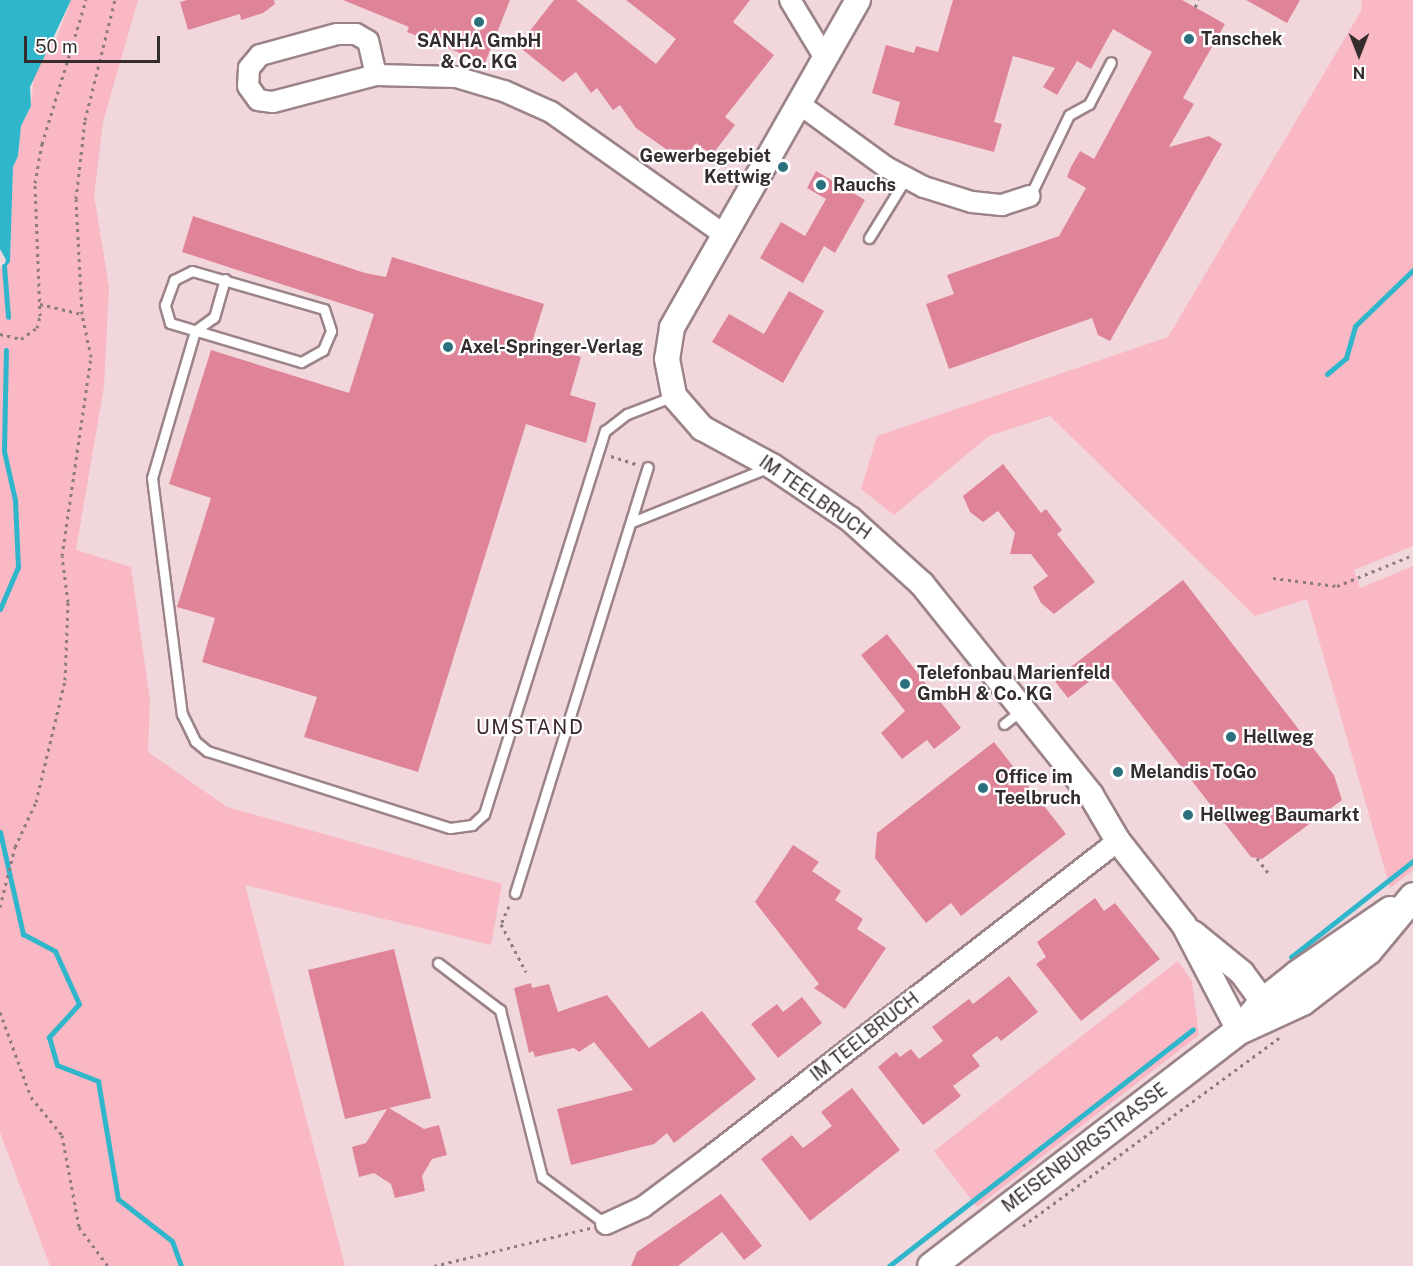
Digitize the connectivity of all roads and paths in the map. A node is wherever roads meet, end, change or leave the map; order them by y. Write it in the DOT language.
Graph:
graph roads {
  1 [pos="86,0"];
  2 [pos="115,0"];
  3 [pos="790,0"];
  4 [pos="858,0"];
  5 [pos="1199,0"];
  6 [pos="1195,7"];
  7 [pos="825,58"];
  8 [pos="1111,62"];
  9 [pos="376,75"];
  10 [pos="798,103"];
  11 [pos="906,178"];
  12 [pos="1030,196"];
  13 [pos="725,235"];
  14 [pos="869,238"];
  15 [pos="225,279"];
  16 [pos="40,304"];
  17 [pos="82,315"];
  18 [pos="195,331"];
  19 [pos="0,333"];
  20 [pos="674,396"];
  21 [pos="597,452"];
  22 [pos="772,466"];
  23 [pos="648,467"];
  24 [pos="632,522"];
  25 [pos="1413,555"];
  26 [pos="1274,578"];
  27 [pos="1118,841"];
  28 [pos="1257,858"];
  29 [pos="1270,875"];
  30 [pos="515,893"];
  31 [pos="1413,895"];
  32 [pos="1,907"];
  33 [pos="0,912"];
  34 [pos="1184,925"];
  35 [pos="438,963"];
  36 [pos="526,972"];
  37 [pos="0,1012"];
  38 [pos="1275,1016"];
  39 [pos="1239,1030"];
  40 [pos="606,1224"];
  41 [pos="1016,1231"];
  42 [pos="108,1266"];
  43 [pos="434,1266"];
  44 [pos="931,1266"];
  1 -- 16 [label="path"];
  2 -- 17 [label="path"];
  3 -- 7 [label="street"];
  4 -- 7 [label="street, IM TEELBRUCH"];
  5 -- 6 [label="path"];
  7 -- 10 [label="street, IM TEELBRUCH"];
  8 -- 12 [label="lane"];
  9 -- 9 [label="street"];
  9 -- 13 [label="street"];
  10 -- 11 [label="street"];
  10 -- 13 [label="street, IM TEELBRUCH"];
  11 -- 12 [label="street"];
  11 -- 14 [label="lane"];
  13 -- 20 [label="street, IM TEELBRUCH"];
  15 -- 18 [label="lane"];
  15 -- 18 [label="lane"];
  15 -- 18 [label="lane"];
  16 -- 17 [label="path"];
  16 -- 19 [label="path"];
  17 -- 32 [label="path"];
  18 -- 21 [label="lane"];
  20 -- 21 [label="lane"];
  20 -- 22 [label="street, IM TEELBRUCH"];
  21 -- 23 [label="path"];
  22 -- 24 [label="lane"];
  22 -- 27 [label="street, IM TEELBRUCH"];
  23 -- 24 [label="lane"];
  24 -- 30 [label="lane"];
  25 -- 26 [label="path"];
  27 -- 34 [label="street, IM TEELBRUCH"];
  27 -- 40 [label="street, IM TEELBRUCH"];
  28 -- 29 [label="path"];
  30 -- 36 [label="path"];
  31 -- 38 [label="main road, MEISENBURGSTRASSE"];
  32 -- 33 [label="path"];
  34 -- 38 [label="street, IM TEELBRUCH"];
  34 -- 39 [label="street, IM TEELBRUCH"];
  35 -- 40 [label="lane"];
  37 -- 42 [label="path"];
  38 -- 39 [label="main road, MEISENBURGSTRASSE"];
  38 -- 41 [label="path"];
  39 -- 44 [label="main road, MEISENBURGSTRASSE"];
  40 -- 43 [label="path"];
}
